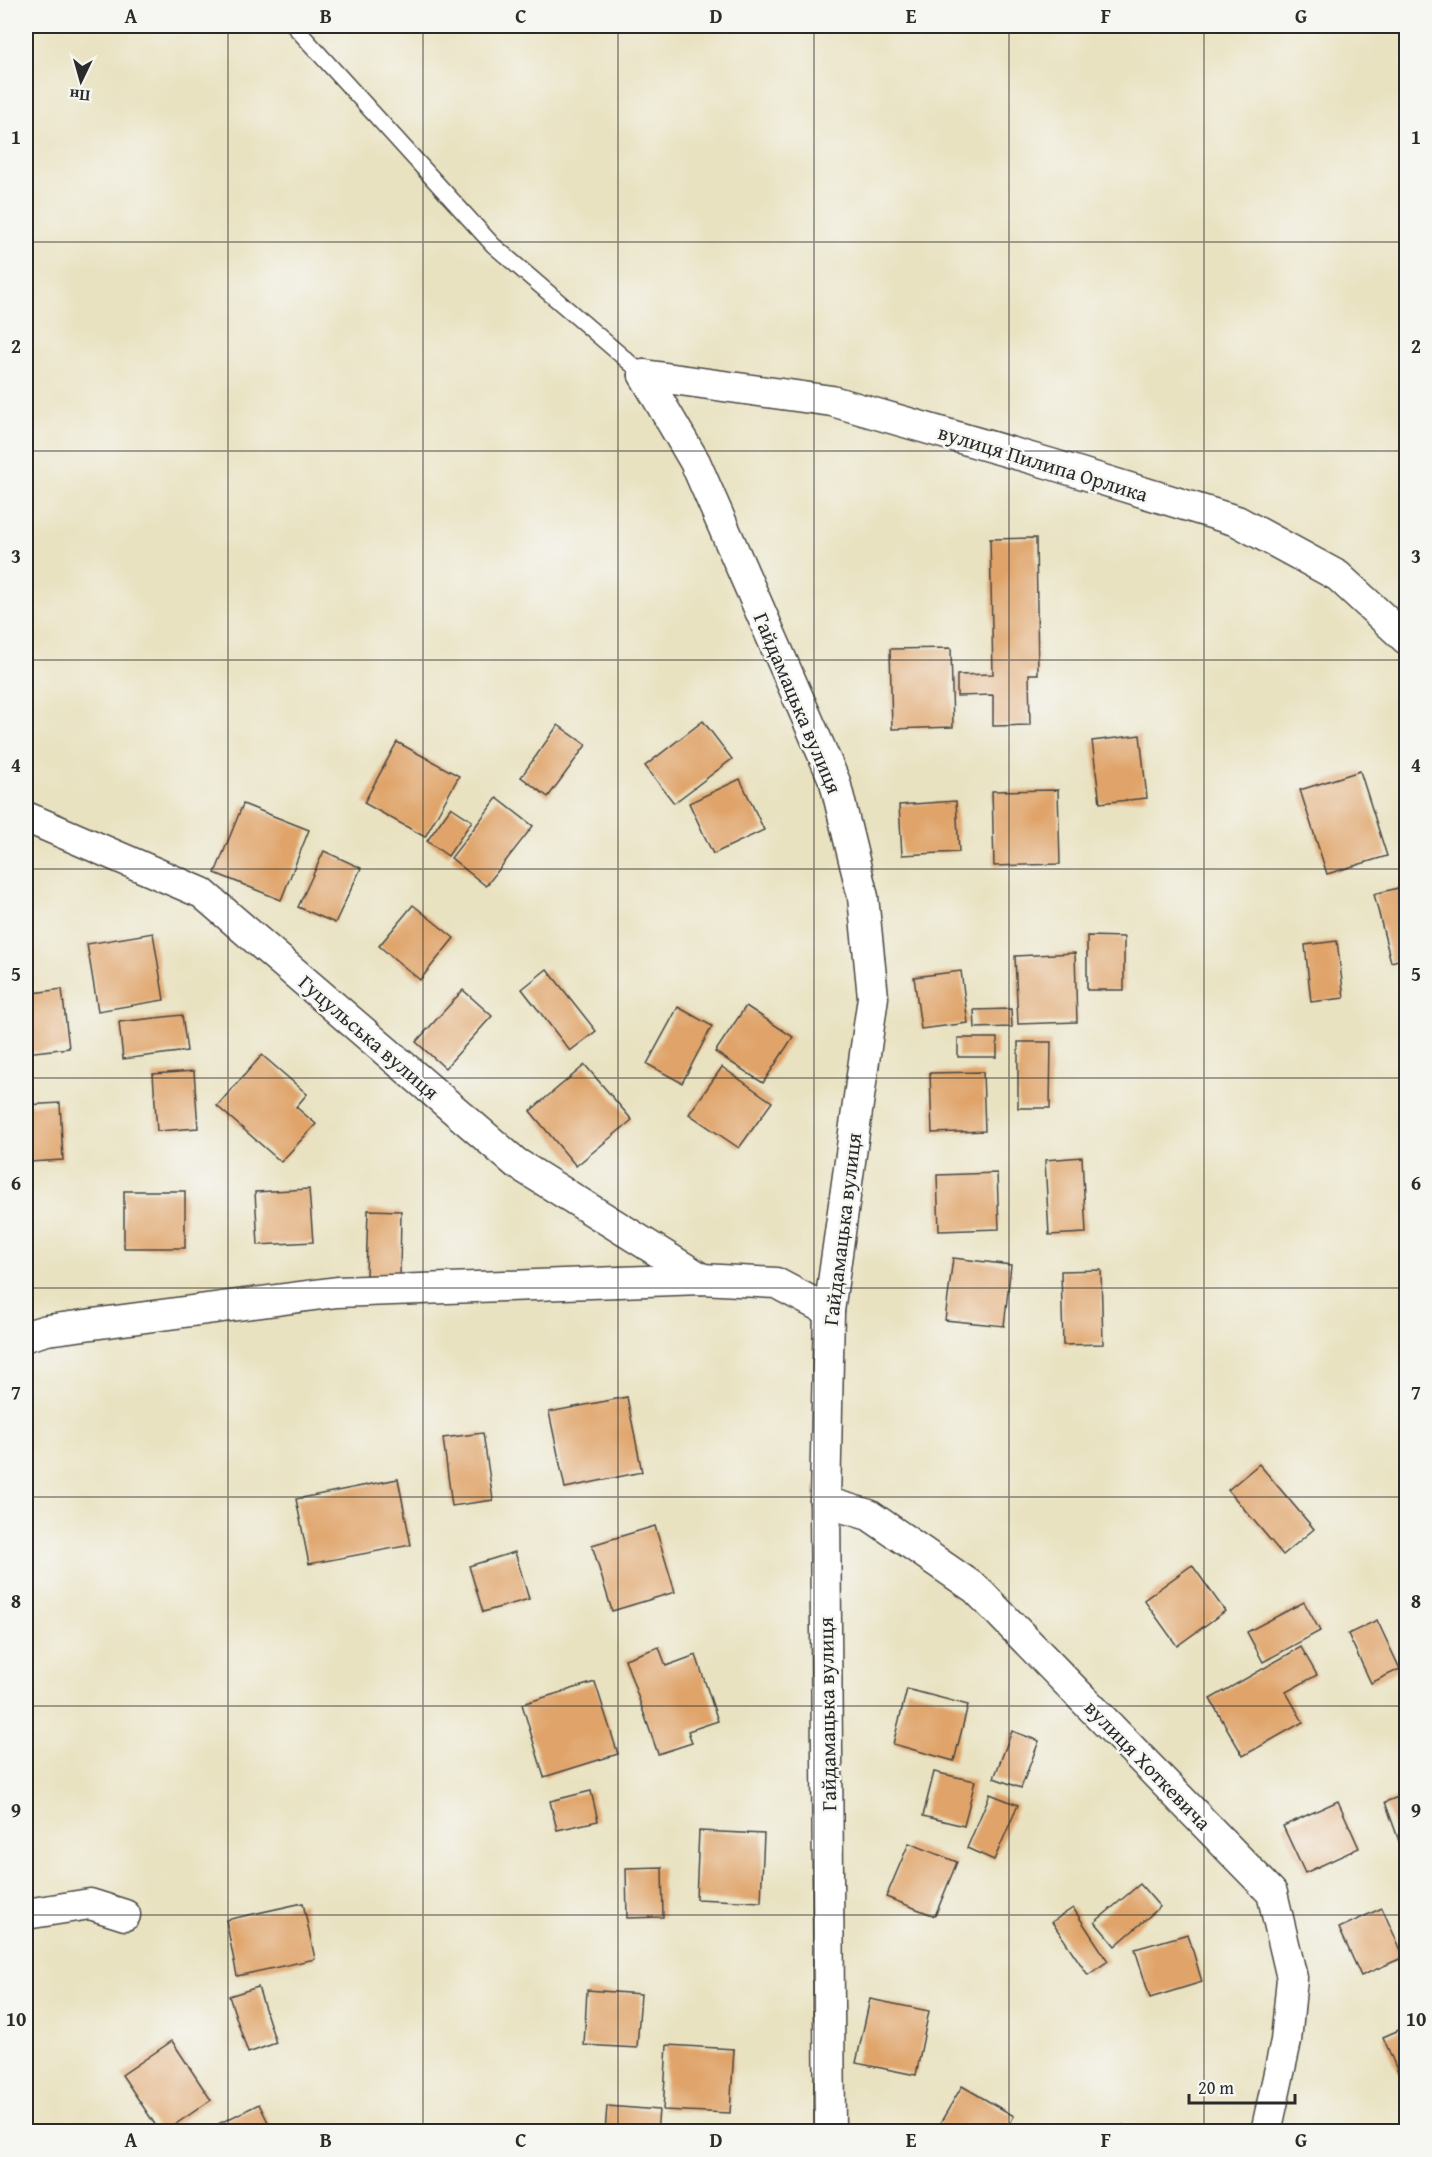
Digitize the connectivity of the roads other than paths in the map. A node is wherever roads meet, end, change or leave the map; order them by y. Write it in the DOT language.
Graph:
graph roads {
  1 [pos="294,26"];
  2 [pos="644,375"];
  3 [pos="1407,639"];
  4 [pos="26,817"];
  5 [pos="702,1279"];
  6 [pos="829,1311"];
  7 [pos="26,1336"];
  8 [pos="825,1502"];
  9 [pos="26,1914"];
  10 [pos="125,1916"];
  11 [pos="830,2132"];
  12 [pos="1266,2132"];
  1 -- 2 [label="lane"];
  2 -- 3 [label="street, вулиця Пилипа Орлика"];
  2 -- 6 [label="street, Гайдамацька вулиця"];
  4 -- 5 [label="street, Гуцульська вулиця"];
  5 -- 6 [label="street, Гуцульська вулиця"];
  5 -- 7 [label="street, Гуцульська вулиця"];
  6 -- 8 [label="street, Гайдамацька вулиця"];
  8 -- 11 [label="street, Гайдамацька вулиця"];
  8 -- 12 [label="street, вулиця Хоткевича"];
  9 -- 10 [label="street"];
}
